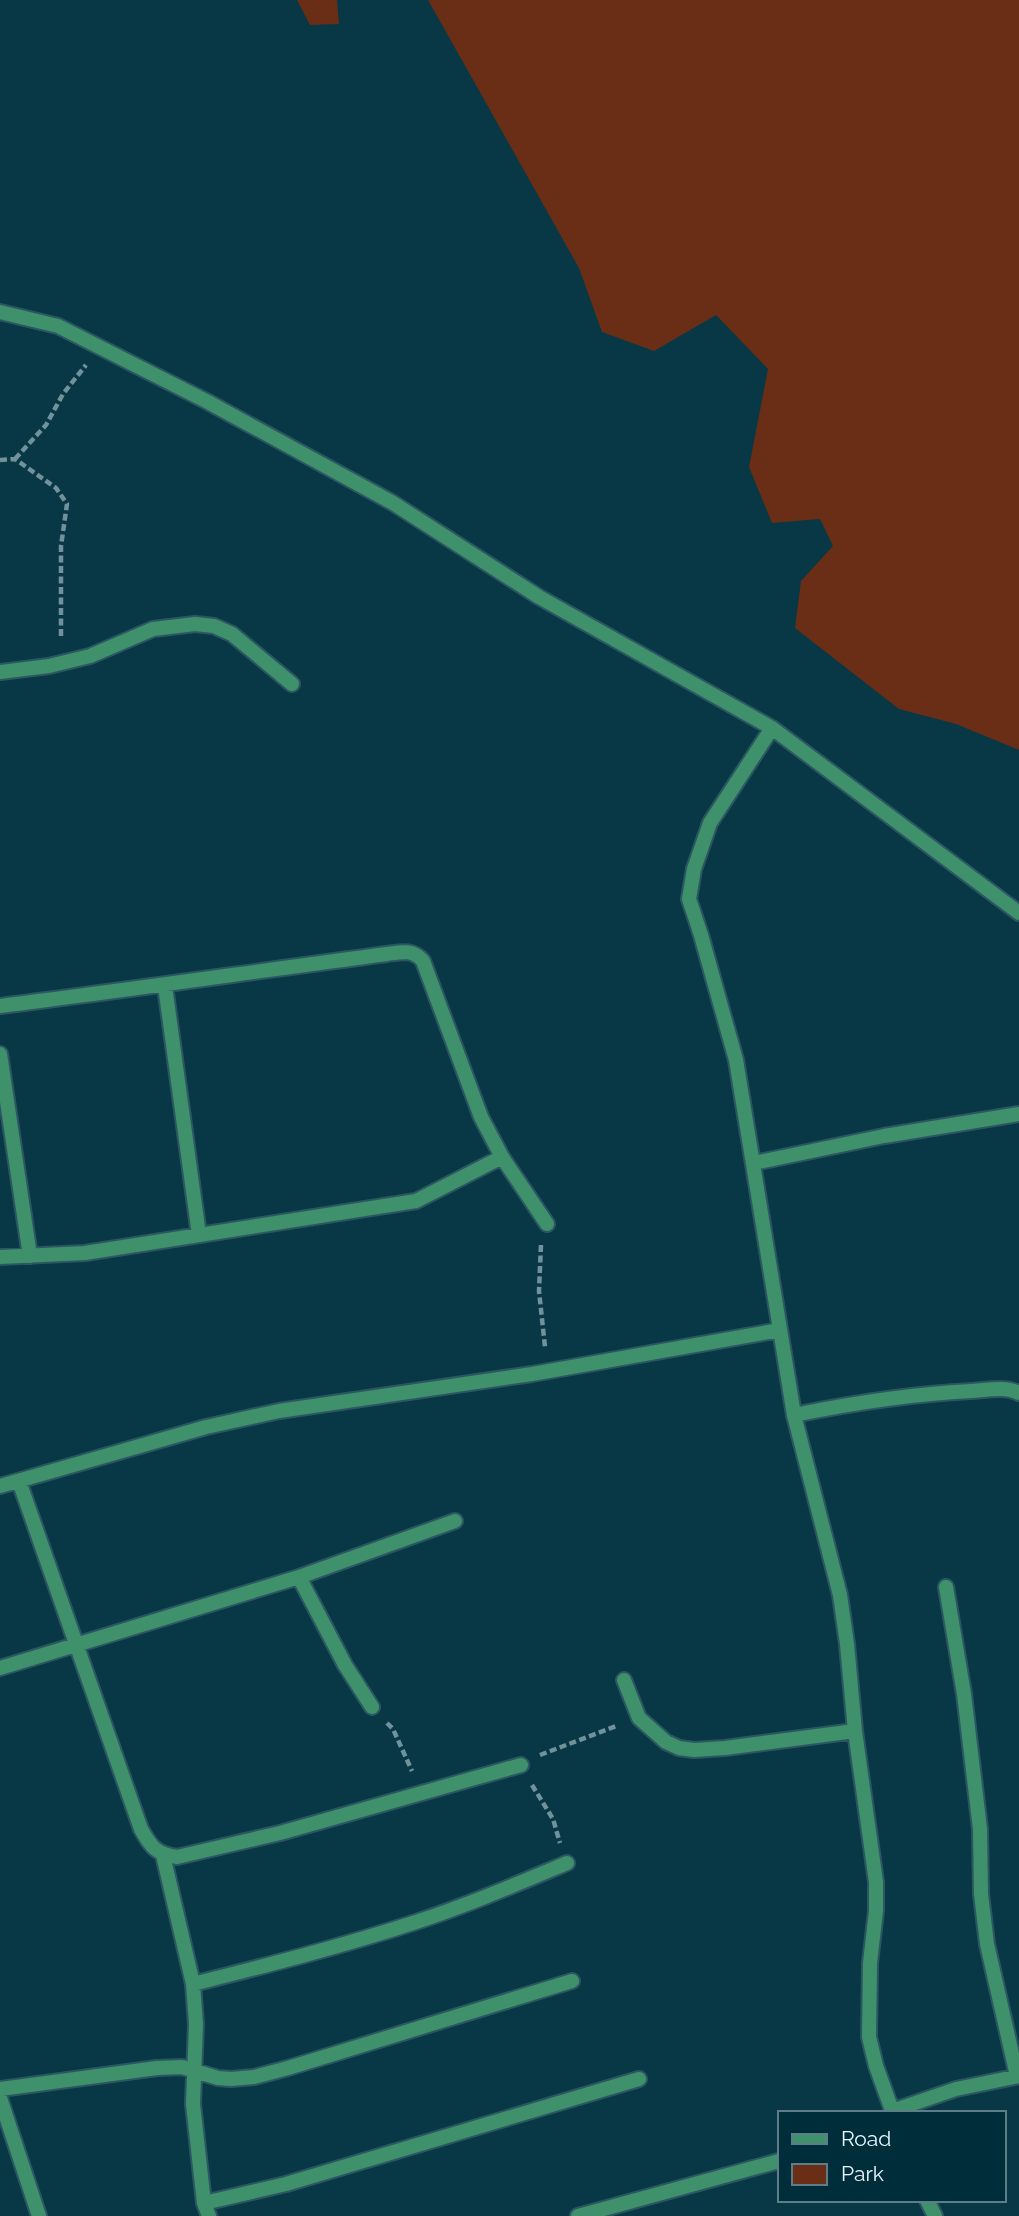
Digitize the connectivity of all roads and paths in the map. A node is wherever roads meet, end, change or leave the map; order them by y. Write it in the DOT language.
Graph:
graph roads {
  1 [pos="0,312"];
  2 [pos="100,347"];
  3 [pos="15,459"];
  4 [pos="0,460"];
  5 [pos="62,663"];
  6 [pos="0,672"];
  7 [pos="292,684"];
  8 [pos="772,728"];
  9 [pos="1019,914"];
  10 [pos="165,986"];
  11 [pos="0,1006"];
  12 [pos="0,1054"];
  13 [pos="1019,1114"];
  14 [pos="502,1157"];
  15 [pos="754,1163"];
  16 [pos="547,1224"];
  17 [pos="199,1235"];
  18 [pos="30,1256"];
  19 [pos="0,1257"];
  20 [pos="780,1329"];
  21 [pos="551,1370"];
  22 [pos="1019,1393"];
  23 [pos="794,1415"];
  24 [pos="19,1481"];
  25 [pos="0,1486"];
  26 [pos="455,1521"];
  27 [pos="299,1577"];
  28 [pos="946,1587"];
  29 [pos="77,1645"];
  30 [pos="0,1668"];
  31 [pos="624,1680"];
  32 [pos="372,1707"];
  33 [pos="639,1718"];
  34 [pos="855,1731"];
  35 [pos="521,1765"];
  36 [pos="422,1792"];
  37 [pos="163,1855"];
  38 [pos="567,1863"];
  39 [pos="572,1980"];
  40 [pos="193,1984"];
  41 [pos="193,2070"];
  42 [pos="1018,2076"];
  43 [pos="639,2079"];
  44 [pos="0,2090"];
  45 [pos="0,2098"];
  46 [pos="892,2111"];
  47 [pos="895,2111"];
  48 [pos="778,2161"];
  49 [pos="207,2210"];
  50 [pos="38,2216"];
  51 [pos="578,2216"];
  1 -- 2 [label="street"];
  2 -- 3 [label="path"];
  2 -- 8 [label="street"];
  3 -- 4 [label="path"];
  3 -- 5 [label="path"];
  5 -- 6 [label="street"];
  5 -- 7 [label="street"];
  8 -- 9 [label="street"];
  8 -- 15 [label="street"];
  10 -- 11 [label="street"];
  10 -- 14 [label="street"];
  10 -- 17 [label="street"];
  12 -- 18 [label="street"];
  13 -- 15 [label="street"];
  14 -- 16 [label="street"];
  14 -- 17 [label="street"];
  15 -- 20 [label="street"];
  16 -- 21 [label="path"];
  17 -- 18 [label="street"];
  18 -- 19 [label="street"];
  20 -- 21 [label="street"];
  20 -- 23 [label="street"];
  21 -- 24 [label="street"];
  22 -- 23 [label="street"];
  23 -- 34 [label="street"];
  24 -- 25 [label="street"];
  24 -- 29 [label="street"];
  26 -- 27 [label="street"];
  27 -- 29 [label="street"];
  27 -- 32 [label="street"];
  28 -- 42 [label="street"];
  29 -- 30 [label="street"];
  29 -- 37 [label="street"];
  31 -- 33 [label="street"];
  32 -- 36 [label="path"];
  33 -- 34 [label="street"];
  33 -- 35 [label="path"];
  34 -- 46 [label="street"];
  35 -- 36 [label="street"];
  35 -- 38 [label="path"];
  36 -- 37 [label="street"];
  37 -- 40 [label="street"];
  38 -- 40 [label="street"];
  39 -- 41 [label="street"];
  40 -- 41 [label="street"];
  41 -- 44 [label="street"];
  41 -- 49 [label="street"];
  42 -- 47 [label="street"];
  43 -- 49 [label="street"];
  45 -- 50 [label="street"];
  48 -- 51 [label="street"];
}
